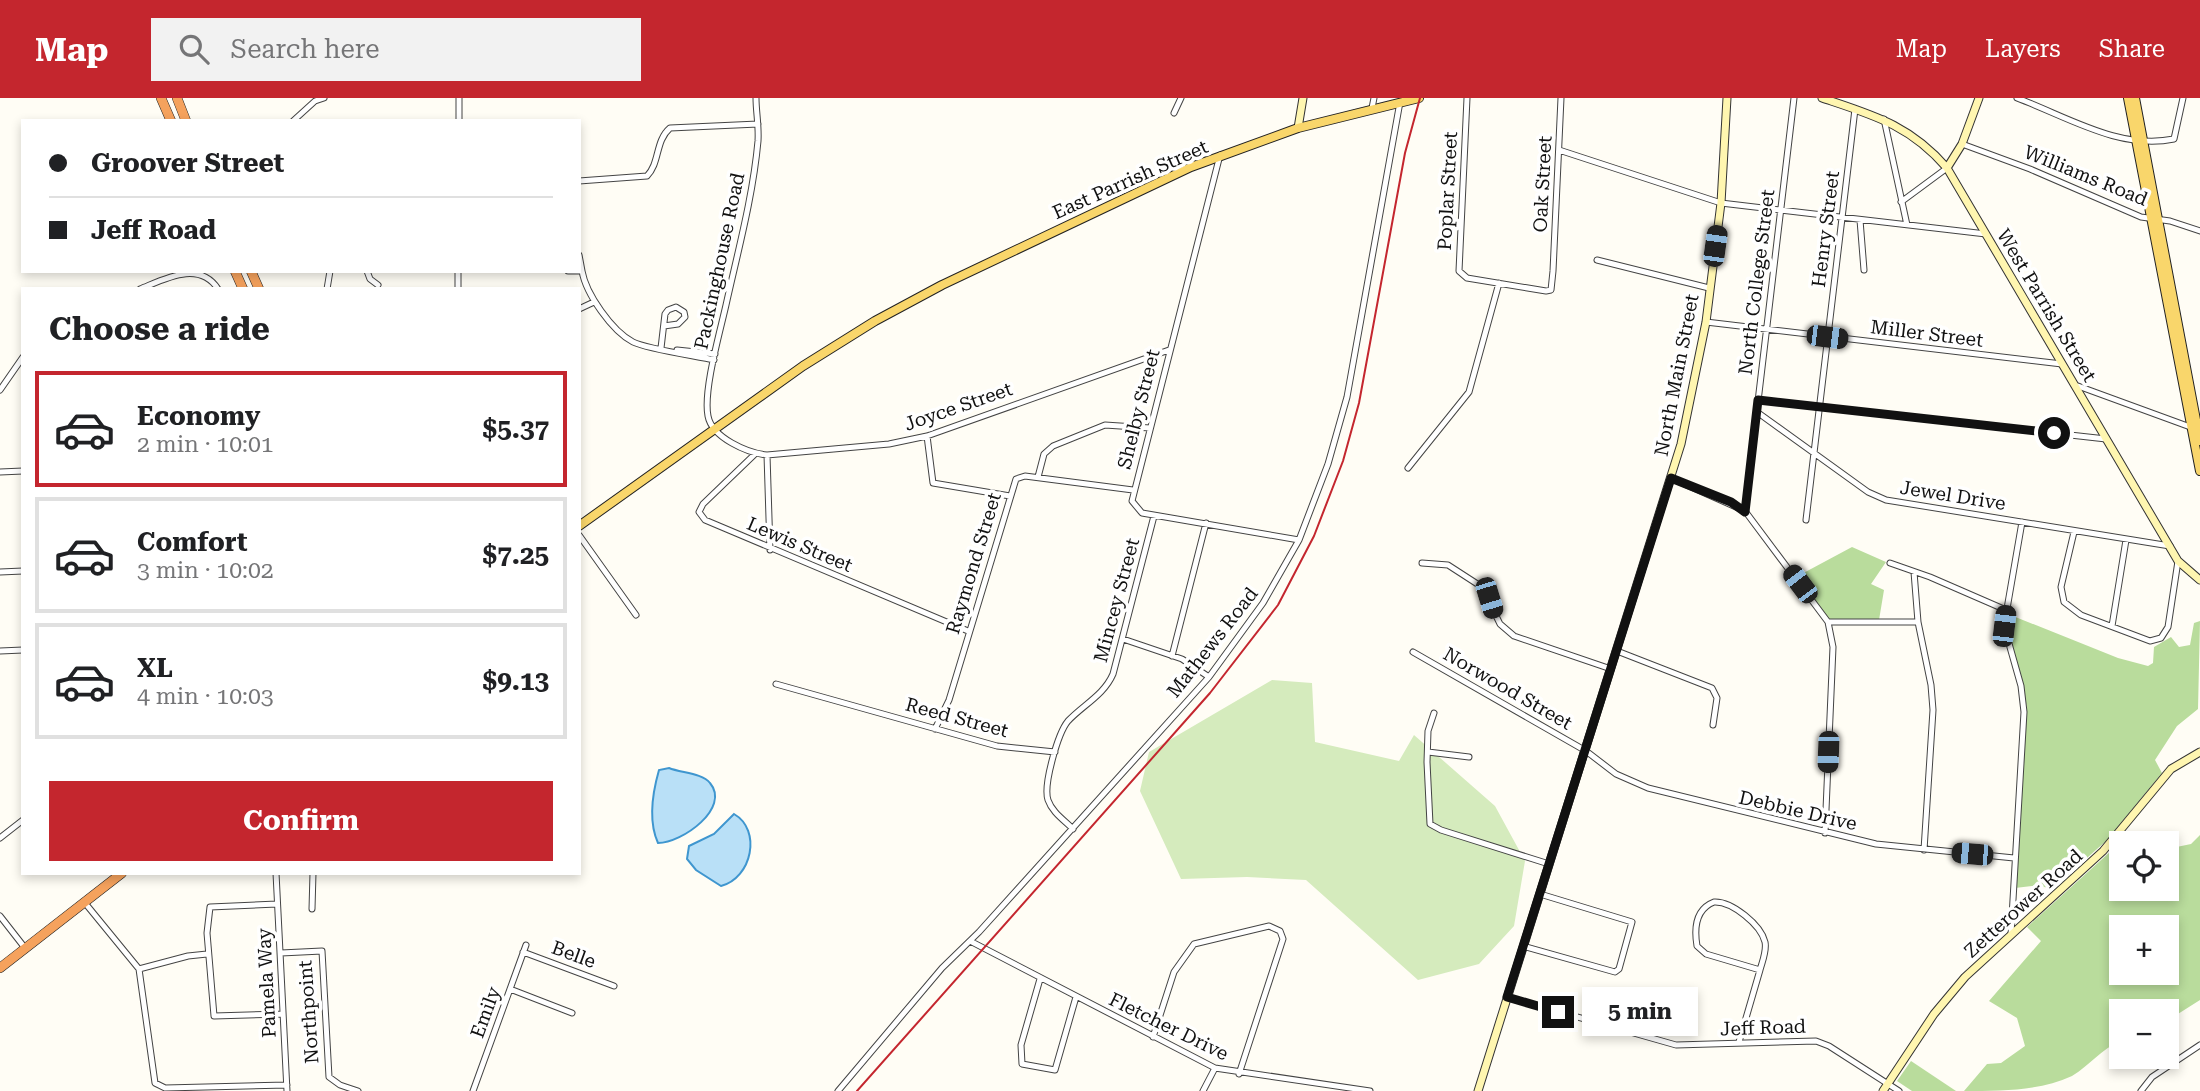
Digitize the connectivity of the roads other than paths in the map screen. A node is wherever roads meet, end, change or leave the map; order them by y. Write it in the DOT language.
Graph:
graph roads {
  1 [pos="161,98"];
  2 [pos="177,98"];
  3 [pos="324,98"];
  4 [pos="459,98"];
  5 [pos="756,98"];
  6 [pos="1181,98"];
  7 [pos="1303,98"];
  8 [pos="1374,98"];
  9 [pos="1419,98"];
  10 [pos="1467,98"];
  11 [pos="1561,98"];
  12 [pos="1727,98"];
  13 [pos="1794,98"];
  14 [pos="1822,98"];
  15 [pos="1979,98"];
  16 [pos="2017,98"];
  17 [pos="2044,98"];
  18 [pos="2128,98"];
  19 [pos="2135,98"];
  20 [pos="2183,98"];
  21 [pos="1400,102"];
  22 [pos="1847,102"];
  23 [pos="1372,108"];
  24 [pos="2043,108"];
  25 [pos="1855,109"];
  26 [pos="1174,113"];
  27 [pos="170,119"];
  28 [pos="186,119"];
  29 [pos="295,119"];
  30 [pos="459,119"];
  31 [pos="1884,119"];
  32 [pos="758,124"];
  33 [pos="1298,128"];
  34 [pos="2141,143"];
  35 [pos="1962,144"];
  36 [pos="1559,150"];
  37 [pos="1220,155"];
  38 [pos="1947,168"];
  39 [pos="581,181"];
  40 [pos="1901,202"];
  41 [pos="1721,203"];
  42 [pos="1781,210"];
  43 [pos="1842,217"];
  44 [pos="2155,219"];
  45 [pos="1860,220"];
  46 [pos="1907,225"];
  47 [pos="2200,231"];
  48 [pos="1986,234"];
  49 [pos="1597,260"];
  50 [pos="581,266"];
  51 [pos="582,271"];
  52 [pos="1864,271"];
  53 [pos="192,273"];
  54 [pos="192,273"];
  55 [pos="368,273"];
  56 [pos="1499,283"];
  57 [pos="378,285"];
  58 [pos="146,287"];
  59 [pos="216,287"];
  60 [pos="1709,288"];
  61 [pos="594,302"];
  62 [pos="581,308"];
  63 [pos="1706,322"];
  64 [pos="664,326"];
  65 [pos="1766,330"];
  66 [pos="1827,337"];
  67 [pos="661,348"];
  68 [pos="1169,350"];
  69 [pos="715,357"];
  70 [pos="21,360"];
  71 [pos="2062,365"];
  72 [pos="2078,386"];
  73 [pos="0,390"];
  74 [pos="1758,400"];
  75 [pos="1820,408"];
  76 [pos="1757,412"];
  77 [pos="1150,428"];
  78 [pos="713,429"];
  79 [pos="2196,429"];
  80 [pos="927,436"];
  81 [pos="2106,439"];
  82 [pos="2200,441"];
  83 [pos="755,454"];
  84 [pos="1814,454"];
  85 [pos="768,455"];
  86 [pos="1408,468"];
  87 [pos="21,471"];
  88 [pos="2200,471"];
  89 [pos="0,472"];
  90 [pos="1038,477"];
  91 [pos="1671,478"];
  92 [pos="1133,491"];
  93 [pos="1010,496"];
  94 [pos="1745,512"];
  95 [pos="1154,516"];
  96 [pos="1806,520"];
  97 [pos="2022,522"];
  98 [pos="1206,523"];
  99 [pos="581,525"];
  100 [pos="2074,532"];
  101 [pos="581,538"];
  102 [pos="1299,540"];
  103 [pos="2126,540"];
  104 [pos="2170,546"];
  105 [pos="770,550"];
  106 [pos="2178,561"];
  107 [pos="1422,562"];
  108 [pos="1890,563"];
  109 [pos="21,571"];
  110 [pos="0,572"];
  111 [pos="1914,572"];
  112 [pos="2200,580"];
  113 [pos="2006,610"];
  114 [pos="636,615"];
  115 [pos="1828,622"];
  116 [pos="1918,622"];
  117 [pos="2112,626"];
  118 [pos="968,631"];
  119 [pos="1123,639"];
  120 [pos="21,650"];
  121 [pos="0,651"];
  122 [pos="1616,651"];
  123 [pos="1413,652"];
  124 [pos="1172,656"];
  125 [pos="1611,669"];
  126 [pos="1209,677"];
  127 [pos="776,684"];
  128 [pos="1434,713"];
  129 [pos="1713,725"];
  130 [pos="935,729"];
  131 [pos="1586,751"];
  132 [pos="1055,752"];
  133 [pos="1428,752"];
  134 [pos="2200,752"];
  135 [pos="1469,757"];
  136 [pos="21,822"];
  137 [pos="1073,829"];
  138 [pos="1825,833"];
  139 [pos="0,838"];
  140 [pos="1924,850"];
  141 [pos="2014,858"];
  142 [pos="1549,864"];
  143 [pos="120,875"];
  144 [pos="276,875"];
  145 [pos="313,875"];
  146 [pos="1540,894"];
  147 [pos="85,903"];
  148 [pos="277,904"];
  149 [pos="312,909"];
  150 [pos="0,916"];
  151 [pos="2011,934"];
  152 [pos="970,941"];
  153 [pos="526,945"];
  154 [pos="1523,946"];
  155 [pos="25,948"];
  156 [pos="523,952"];
  157 [pos="281,953"];
  158 [pos="208,954"];
  159 [pos="0,968"];
  160 [pos="139,969"];
  161 [pos="1760,970"];
  162 [pos="1040,979"];
  163 [pos="614,986"];
  164 [pos="510,989"];
  165 [pos="1076,997"];
  166 [pos="1507,997"];
  167 [pos="572,1013"];
  168 [pos="283,1014"];
  169 [pos="1153,1037"];
  170 [pos="1739,1042"];
  171 [pos="2200,1045"];
  172 [pos="1215,1068"];
  173 [pos="1239,1074"];
  174 [pos="1287,1081"];
  175 [pos="1888,1083"];
  176 [pos="287,1088"];
  177 [pos="343,1089"];
  178 [pos="358,1091"];
  179 [pos="473,1091"];
  180 [pos="838,1091"];
  181 [pos="1203,1091"];
  182 [pos="1285,1091"];
  183 [pos="1370,1091"];
  184 [pos="1478,1091"];
  185 [pos="1883,1091"];
  186 [pos="1899,1091"];
  187 [pos="2141,1091"];
  1 -- 27 [label="highway"];
  2 -- 28 [label="highway"];
  3 -- 29 [label="street"];
  4 -- 30 [label="street"];
  5 -- 32 [label="street, Packinghouse Road"];
  6 -- 26 [label="street"];
  7 -- 33 [label="street"];
  8 -- 23 [label="street"];
  9 -- 21 [label="main road, East Parrish Street"];
  10 -- 56 [label="street, Poplar Street"];
  11 -- 36 [label="street, Oak Street"];
  12 -- 41 [label="street, North Main Street"];
  13 -- 42 [label="street, North College Street"];
  14 -- 22 [label="street, West Parrish Street"];
  15 -- 35 [label="street"];
  16 -- 24 [label="street"];
  17 -- 24 [label="street"];
  18 -- 34 [label="main road"];
  19 -- 34 [label="main road"];
  20 -- 34 [label="street"];
  21 -- 23 [label="main road, East Parrish Street"];
  21 -- 102 [label="street, Mathews Road"];
  22 -- 25 [label="street, West Parrish Street"];
  23 -- 33 [label="main road, East Parrish Street"];
  24 -- 34 [label="street"];
  25 -- 31 [label="street, West Parrish Street"];
  25 -- 43 [label="street, Henry Street"];
  31 -- 38 [label="street, West Parrish Street"];
  31 -- 40 [label="street"];
  32 -- 39 [label="street"];
  32 -- 69 [label="street, Packinghouse Road"];
  33 -- 37 [label="main road, East Parrish Street"];
  34 -- 44 [label="main road"];
  35 -- 38 [label="street"];
  35 -- 44 [label="street, Williams Road"];
  36 -- 41 [label="street"];
  36 -- 56 [label="street, Oak Street"];
  37 -- 68 [label="street, Shelby Street"];
  37 -- 78 [label="main road, East Parrish Street"];
  38 -- 40 [label="street"];
  38 -- 48 [label="street, West Parrish Street"];
  40 -- 46 [label="street"];
  41 -- 42 [label="street"];
  41 -- 60 [label="street, North Main Street"];
  42 -- 43 [label="street"];
  42 -- 65 [label="street, North College Street"];
  43 -- 45 [label="street"];
  43 -- 66 [label="street, Henry Street"];
  44 -- 47 [label="street, Williams Road"];
  44 -- 79 [label="main road"];
  45 -- 46 [label="street"];
  45 -- 52 [label="street"];
  46 -- 48 [label="street"];
  48 -- 71 [label="street, West Parrish Street"];
  49 -- 60 [label="street"];
  50 -- 51 [label="street"];
  51 -- 61 [label="street"];
  53 -- 59 [label="street"];
  54 -- 58 [label="street"];
  55 -- 57 [label="street"];
  56 -- 86 [label="street"];
  60 -- 63 [label="street, North Main Street"];
  61 -- 62 [label="street"];
  61 -- 67 [label="street"];
  63 -- 65 [label="street, Miller Street"];
  63 -- 91 [label="street, North Main Street"];
  64 -- 67 [label="street"];
  65 -- 66 [label="street, Miller Street"];
  65 -- 74 [label="street, North College Street"];
  66 -- 71 [label="street, Miller Street"];
  66 -- 75 [label="street, Henry Street"];
  67 -- 69 [label="street"];
  68 -- 77 [label="street, Shelby Street"];
  68 -- 80 [label="street, Joyce Street"];
  69 -- 78 [label="street, Packinghouse Road"];
  70 -- 73 [label="street"];
  71 -- 72 [label="street, West Parrish Street"];
  72 -- 79 [label="street"];
  72 -- 81 [label="street, West Parrish Street"];
  74 -- 75 [label="street"];
  74 -- 76 [label="street, North College Street"];
  75 -- 81 [label="street"];
  75 -- 84 [label="street, Henry Street"];
  76 -- 84 [label="street, Jewel Drive"];
  76 -- 94 [label="street, North College Street"];
  77 -- 90 [label="street"];
  77 -- 92 [label="street, Shelby Street"];
  78 -- 83 [label="street, Joyce Street"];
  78 -- 99 [label="main road, East Parrish Street"];
  79 -- 82 [label="main road"];
  79 -- 88 [label="main road"];
  80 -- 85 [label="street, Joyce Street"];
  80 -- 93 [label="street"];
  81 -- 104 [label="street, West Parrish Street"];
  83 -- 85 [label="street, Joyce Street"];
  83 -- 105 [label="street, Lewis Street"];
  84 -- 96 [label="street, Henry Street"];
  84 -- 97 [label="street, Jewel Drive"];
  85 -- 105 [label="street"];
  87 -- 89 [label="street"];
  90 -- 92 [label="street"];
  90 -- 93 [label="street, Raymond Street"];
  91 -- 94 [label="street"];
  91 -- 122 [label="street, North Main Street"];
  92 -- 95 [label="street, Shelby Street"];
  93 -- 118 [label="street, Raymond Street"];
  94 -- 115 [label="street"];
  95 -- 98 [label="street"];
  95 -- 119 [label="street, Mincey Street"];
  97 -- 100 [label="street, Jewel Drive"];
  97 -- 113 [label="street"];
  98 -- 102 [label="street"];
  98 -- 124 [label="street"];
  100 -- 103 [label="street, Jewel Drive"];
  100 -- 117 [label="street"];
  101 -- 114 [label="street"];
  102 -- 126 [label="street, Mathews Road"];
  103 -- 104 [label="street, Jewel Drive"];
  103 -- 117 [label="street"];
  104 -- 106 [label="street, West Parrish Street"];
  105 -- 118 [label="street, Lewis Street"];
  106 -- 112 [label="street, West Parrish Street"];
  106 -- 117 [label="street"];
  107 -- 125 [label="street"];
  108 -- 111 [label="street"];
  109 -- 110 [label="street"];
  111 -- 113 [label="street"];
  111 -- 116 [label="street"];
  113 -- 141 [label="street"];
  115 -- 116 [label="street"];
  115 -- 138 [label="street"];
  116 -- 140 [label="street"];
  118 -- 130 [label="street, Raymond Street"];
  119 -- 124 [label="street"];
  119 -- 132 [label="street, Mincey Street"];
  120 -- 121 [label="street"];
  122 -- 125 [label="street, North Main Street"];
  122 -- 129 [label="street"];
  123 -- 131 [label="street, Norwood Street"];
  124 -- 126 [label="street"];
  125 -- 131 [label="street, North Main Street"];
  126 -- 137 [label="street, Mathews Road"];
  127 -- 130 [label="street, Reed Street"];
  128 -- 133 [label="street"];
  130 -- 132 [label="street, Reed Street"];
  131 -- 138 [label="street, Debbie Drive"];
  131 -- 142 [label="street, North Main Street"];
  132 -- 137 [label="street, Mincey Street"];
  133 -- 135 [label="street"];
  133 -- 142 [label="street"];
  134 -- 151 [label="street, Zetterower Road"];
  136 -- 139 [label="street"];
  137 -- 152 [label="street, Mathews Road"];
  138 -- 140 [label="street, Debbie Drive"];
  140 -- 141 [label="street, Debbie Drive"];
  141 -- 151 [label="street"];
  142 -- 146 [label="street, North Main Street"];
  143 -- 147 [label="highway"];
  144 -- 148 [label="street, Pamela Way"];
  145 -- 149 [label="street"];
  146 -- 154 [label="street, North Main Street"];
  146 -- 154 [label="street"];
  147 -- 155 [label="highway"];
  147 -- 160 [label="street"];
  148 -- 157 [label="street, Pamela Way"];
  148 -- 158 [label="street"];
  150 -- 155 [label="street"];
  151 -- 175 [label="street, Zetterower Road"];
  152 -- 162 [label="street, Fletcher Drive"];
  152 -- 180 [label="street, Mathews Road"];
  153 -- 156 [label="street, Emily"];
  154 -- 166 [label="street, North Main Street"];
  155 -- 159 [label="highway"];
  156 -- 163 [label="street, Belle"];
  156 -- 164 [label="street, Emily"];
  157 -- 168 [label="street, Pamela Way"];
  157 -- 177 [label="street, Northpoint"];
  158 -- 160 [label="street"];
  158 -- 168 [label="street"];
  160 -- 176 [label="street"];
  161 -- 161 [label="street"];
  161 -- 170 [label="street"];
  162 -- 165 [label="street, Fletcher Drive"];
  162 -- 165 [label="street"];
  164 -- 167 [label="street"];
  164 -- 179 [label="street, Emily"];
  165 -- 169 [label="street, Fletcher Drive"];
  166 -- 170 [label="street, Jeff Road"];
  166 -- 184 [label="street, North Main Street"];
  168 -- 176 [label="street, Pamela Way"];
  169 -- 172 [label="street, Fletcher Drive"];
  169 -- 173 [label="street"];
  170 -- 175 [label="street, Jeff Road"];
  171 -- 187 [label="street"];
  172 -- 173 [label="street, Fletcher Drive"];
  172 -- 181 [label="street"];
  173 -- 174 [label="street, Fletcher Drive"];
  174 -- 182 [label="street"];
  174 -- 183 [label="street, Fletcher Drive"];
  175 -- 185 [label="street, Zetterower Road"];
  175 -- 186 [label="street, Jeff Road"];
  177 -- 178 [label="street, Northpoint"];
}
